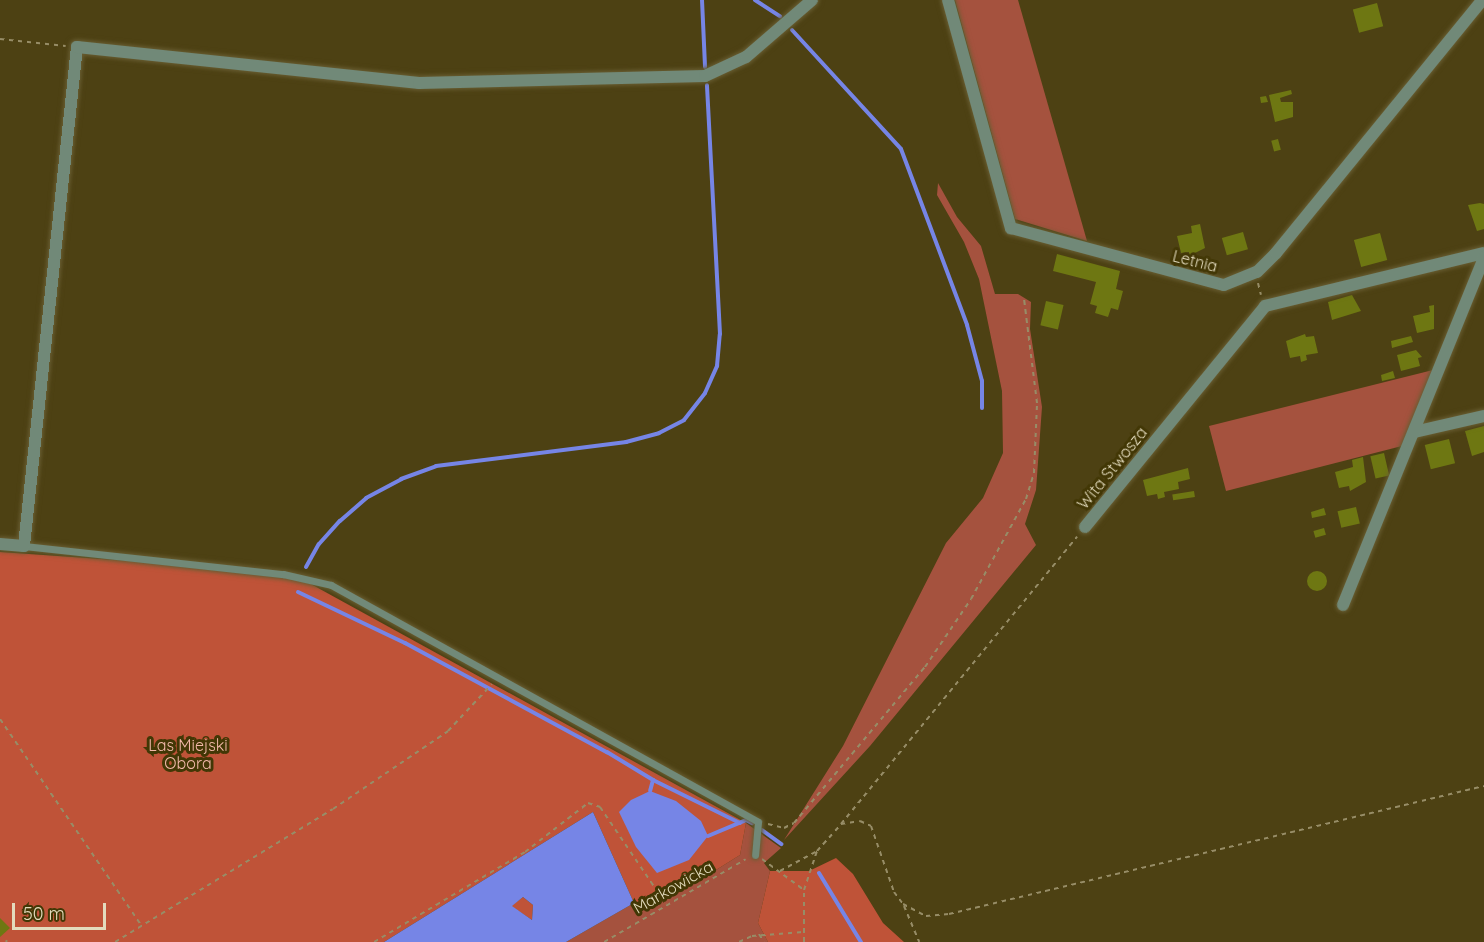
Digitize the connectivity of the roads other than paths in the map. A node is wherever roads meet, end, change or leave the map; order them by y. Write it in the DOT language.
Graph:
graph roads {
  1 [pos="812,0"];
  2 [pos="948,0"];
  3 [pos="1482,0"];
  4 [pos="1484,252"];
  5 [pos="1484,257"];
  6 [pos="1484,416"];
  7 [pos="1414,432"];
  8 [pos="1085,527"];
  9 [pos="0,544"];
  10 [pos="24,546"];
  11 [pos="1343,605"];
  12 [pos="755,855"];
  1 -- 10 [label="street"];
  2 -- 3 [label="street, Letnia"];
  4 -- 8 [label="street, Wita Stwosza"];
  5 -- 7 [label="street"];
  6 -- 7 [label="street"];
  7 -- 11 [label="street"];
  9 -- 10 [label="street"];
  10 -- 12 [label="lane"];
}
